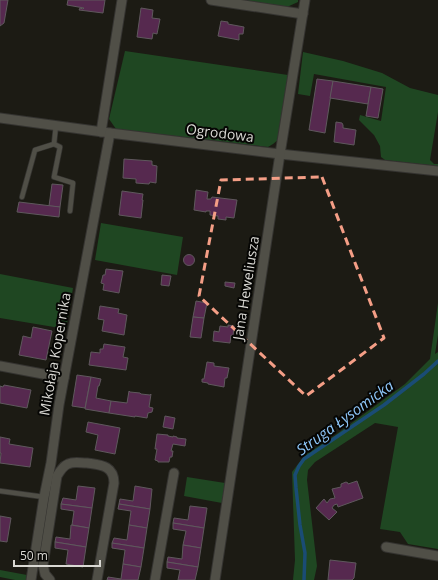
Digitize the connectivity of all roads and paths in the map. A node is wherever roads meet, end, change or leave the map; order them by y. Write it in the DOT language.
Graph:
graph roads {
  1 [pos="122,0"];
  2 [pos="211,0"];
  3 [pos="305,0"];
  4 [pos="303,14"];
  5 [pos="0,118"];
  6 [pos="56,125"];
  7 [pos="106,132"];
  8 [pos="54,144"];
  9 [pos="280,154"];
  10 [pos="438,171"];
  11 [pos="22,197"];
  12 [pos="70,211"];
  13 [pos="0,366"];
  14 [pos="64,378"];
  15 [pos="174,473"];
  16 [pos="0,491"];
  17 [pos="44,497"];
  18 [pos="386,547"];
  19 [pos="438,556"];
  20 [pos="31,580"];
  21 [pos="50,580"];
  22 [pos="97,580"];
  23 [pos="155,580"];
  24 [pos="215,580"];
  1 -- 7 [label="street, Mikołaja Kopernika"];
  2 -- 4 [label="street"];
  3 -- 4 [label="street, Jana Heweliusza"];
  4 -- 9 [label="street, Jana Heweliusza"];
  5 -- 6 [label="street, Ogrodowa"];
  6 -- 7 [label="street, Ogrodowa"];
  6 -- 8 [label="lane"];
  7 -- 9 [label="street, Ogrodowa"];
  7 -- 14 [label="street, Mikołaja Kopernika"];
  8 -- 11 [label="lane"];
  8 -- 12 [label="lane"];
  9 -- 10 [label="street, Ogrodowa"];
  9 -- 24 [label="street, Jana Heweliusza"];
  13 -- 14 [label="street"];
  14 -- 17 [label="street, Mikołaja Kopernika"];
  15 -- 23 [label="street"];
  16 -- 17 [label="lane"];
  17 -- 20 [label="street, Mikołaja Kopernika"];
  18 -- 19 [label="street"];
  21 -- 22 [label="street"];
}
